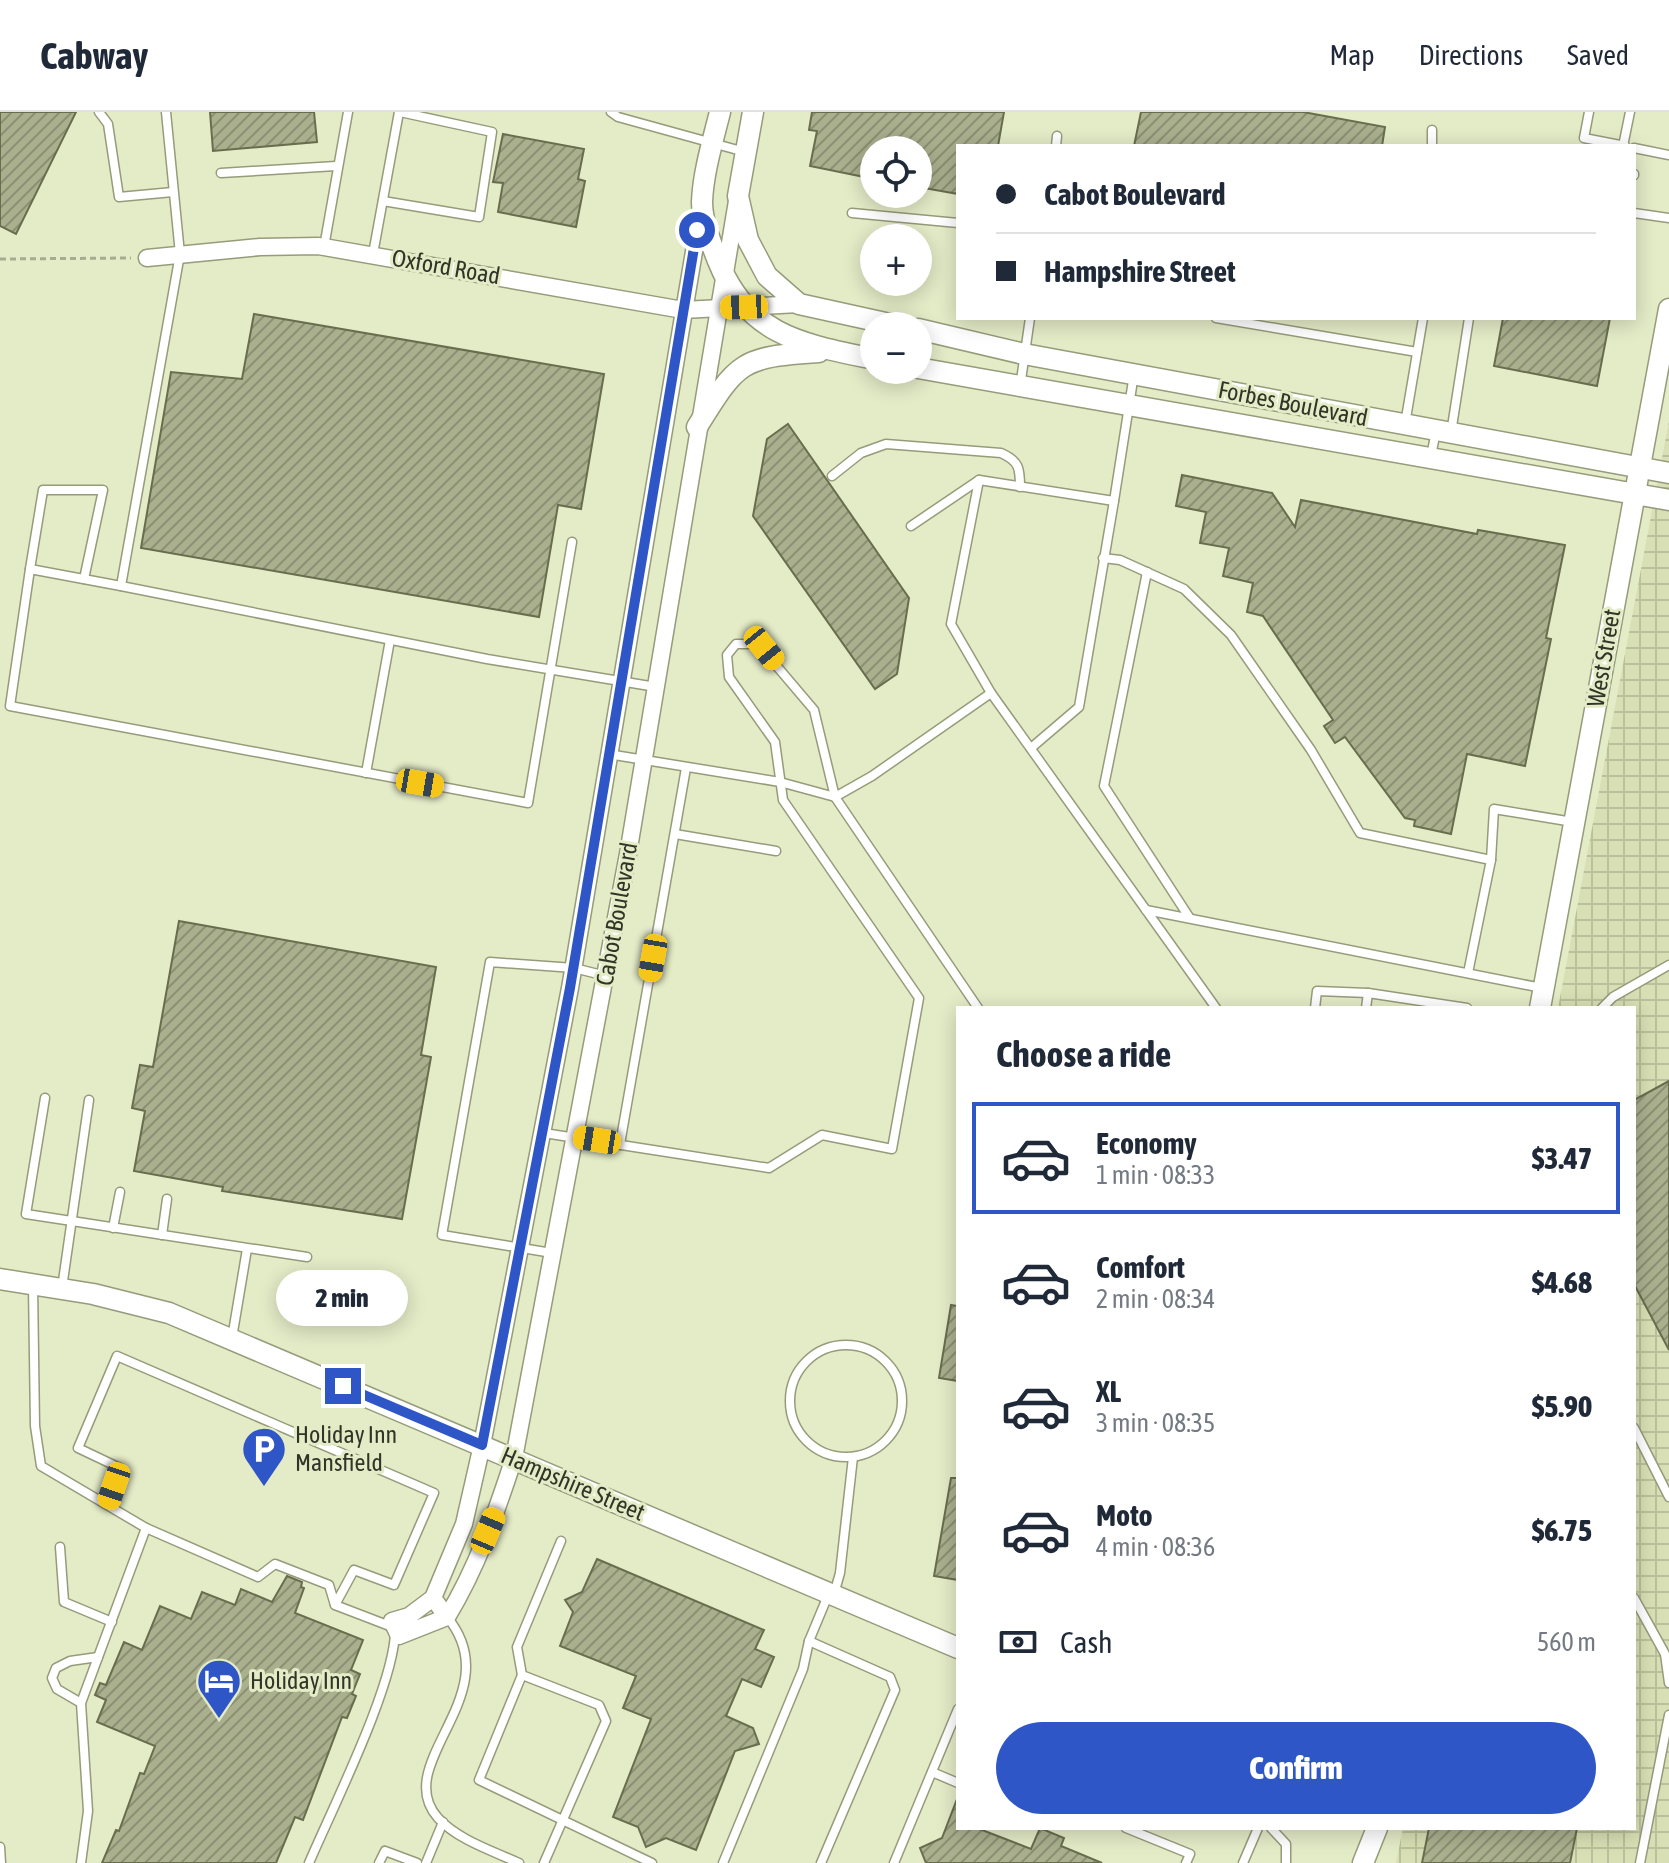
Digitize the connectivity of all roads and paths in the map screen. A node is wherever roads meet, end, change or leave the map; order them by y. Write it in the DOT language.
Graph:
graph roads {
  1 [pos="99,112"];
  2 [pos="166,112"];
  3 [pos="348,112"];
  4 [pos="400,112"];
  5 [pos="611,112"];
  6 [pos="720,112"];
  7 [pos="753,112"];
  8 [pos="1589,112"];
  9 [pos="1630,112"];
  10 [pos="1432,130"];
  11 [pos="1432,144"];
  12 [pos="1614,144"];
  13 [pos="1624,144"];
  14 [pos="712,145"];
  15 [pos="1636,148"];
  16 [pos="746,152"];
  17 [pos="1669,155"];
  18 [pos="336,166"];
  19 [pos="221,173"];
  20 [pos="173,192"];
  21 [pos="738,196"];
  22 [pos="383,201"];
  23 [pos="702,203"];
  24 [pos="852,213"];
  25 [pos="1636,213"];
  26 [pos="1669,218"];
  27 [pos="956,223"];
  28 [pos="324,247"];
  29 [pos="180,254"];
  30 [pos="373,254"];
  31 [pos="147,258"];
  32 [pos="0,259"];
  33 [pos="724,275"];
  34 [pos="799,304"];
  35 [pos="744,307"];
  36 [pos="717,308"];
  37 [pos="1669,309"];
  38 [pos="683,310"];
  39 [pos="860,317"];
  40 [pos="1030,320"];
  41 [pos="1228,320"];
  42 [pos="1423,320"];
  43 [pos="1469,320"];
  44 [pos="932,332"];
  45 [pos="836,351"];
  46 [pos="1417,352"];
  47 [pos="1024,354"];
  48 [pos="860,356"];
  49 [pos="932,371"];
  50 [pos="1134,373"];
  51 [pos="1020,387"];
  52 [pos="1126,405"];
  53 [pos="1405,425"];
  54 [pos="697,427"];
  55 [pos="1443,432"];
  56 [pos="1431,456"];
  57 [pos="1639,468"];
  58 [pos="1669,473"];
  59 [pos="832,476"];
  60 [pos="979,480"];
  61 [pos="1020,487"];
  62 [pos="1635,493"];
  63 [pos="1669,500"];
  64 [pos="1114,501"];
  65 [pos="911,526"];
  66 [pos="572,542"];
  67 [pos="1103,558"];
  68 [pos="30,569"];
  69 [pos="1147,572"];
  70 [pos="84,579"];
  71 [pos="121,586"];
  72 [pos="390,640"];
  73 [pos="552,670"];
  74 [pos="620,681"];
  75 [pos="657,687"];
  76 [pos="991,693"];
  77 [pos="1031,748"];
  78 [pos="607,754"];
  79 [pos="644,761"];
  80 [pos="686,768"];
  81 [pos="366,773"];
  82 [pos="780,782"];
  83 [pos="835,797"];
  84 [pos="1574,822"];
  85 [pos="675,834"];
  86 [pos="776,851"];
  87 [pos="1491,860"];
  88 [pos="1146,910"];
  89 [pos="1189,917"];
  90 [pos="1669,965"];
  91 [pos="574,968"];
  92 [pos="1468,973"];
  93 [pos="606,976"];
  94 [pos="1368,993"];
  95 [pos="1542,1003"];
  96 [pos="977,1006"];
  97 [pos="1215,1006"];
  98 [pos="1315,1006"];
  99 [pos="1366,1006"];
  100 [pos="1454,1006"];
  101 [pos="1604,1006"];
  102 [pos="45,1098"];
  103 [pos="89,1100"];
  104 [pos="544,1133"];
  105 [pos="575,1137"];
  106 [pos="620,1144"];
  107 [pos="120,1192"];
  108 [pos="167,1199"];
  109 [pos="69,1220"];
  110 [pos="113,1228"];
  111 [pos="162,1235"];
  112 [pos="247,1249"];
  113 [pos="522,1249"];
  114 [pos="552,1253"];
  115 [pos="307,1257"];
  116 [pos="0,1279"];
  117 [pos="33,1284"];
  118 [pos="62,1289"];
  119 [pos="232,1338"];
  120 [pos="1636,1432"];
  121 [pos="482,1445"];
  122 [pos="853,1457"];
  123 [pos="514,1458"];
  124 [pos="1669,1497"];
  125 [pos="108,1503"];
  126 [pos="146,1528"];
  127 [pos="561,1541"];
  128 [pos="60,1547"];
  129 [pos="831,1594"];
  130 [pos="433,1598"];
  131 [pos="1636,1602"];
  132 [pos="335,1605"];
  133 [pos="447,1617"];
  134 [pos="112,1622"];
  135 [pos="395,1628"];
  136 [pos="809,1641"];
  137 [pos="956,1647"];
  138 [pos="98,1657"];
  139 [pos="522,1675"];
  140 [pos="1669,1683"];
  141 [pos="81,1703"];
  142 [pos="956,1714"];
  143 [pos="1669,1715"];
  144 [pos="948,1733"];
  145 [pos="956,1736"];
  146 [pos="932,1772"];
  147 [pos="956,1782"];
  148 [pos="443,1822"];
  149 [pos="562,1822"];
  150 [pos="1131,1830"];
  151 [pos="1257,1830"];
  152 [pos="1273,1830"];
  153 [pos="1376,1830"];
  154 [pos="0,1847"];
  155 [pos="1,1863"];
  156 [pos="81,1863"];
  157 [pos="309,1863"];
  158 [pos="379,1863"];
  159 [pos="417,1863"];
  160 [pos="426,1863"];
  161 [pos="519,1863"];
  162 [pos="544,1863"];
  163 [pos="652,1863"];
  164 [pos="723,1863"];
  165 [pos="821,1863"];
  166 [pos="894,1863"];
  167 [pos="1186,1863"];
  168 [pos="1243,1863"];
  169 [pos="1286,1863"];
  170 [pos="1363,1863"];
  171 [pos="1640,1863"];
  1 -- 20 [label="lane"];
  2 -- 20 [label="lane"];
  3 -- 18 [label="lane"];
  4 -- 22 [label="lane"];
  4 -- 22 [label="lane"];
  5 -- 14 [label="lane"];
  6 -- 14 [label="street"];
  7 -- 16 [label="street"];
  8 -- 12 [label="lane"];
  9 -- 13 [label="lane"];
  10 -- 11 [label="lane"];
  14 -- 16 [label="lane"];
  14 -- 23 [label="street"];
  15 -- 17 [label="lane"];
  16 -- 21 [label="street"];
  18 -- 19 [label="lane"];
  18 -- 28 [label="lane"];
  20 -- 29 [label="lane"];
  21 -- 33 [label="street, Cabot Boulevard"];
  21 -- 34 [label="street"];
  22 -- 30 [label="lane"];
  23 -- 33 [label="street"];
  23 -- 38 [label="street, Cabot Boulevard"];
  24 -- 27 [label="lane"];
  25 -- 26 [label="lane"];
  28 -- 29 [label="street, Oxford Road"];
  28 -- 30 [label="street, Oxford Road"];
  29 -- 31 [label="street, Oxford Road"];
  29 -- 71 [label="lane"];
  30 -- 38 [label="street, Oxford Road"];
  31 -- 32 [label="path"];
  33 -- 35 [label="street"];
  33 -- 36 [label="street, Cabot Boulevard"];
  34 -- 35 [label="street"];
  34 -- 39 [label="street"];
  35 -- 36 [label="street, Oxford Road"];
  35 -- 45 [label="street"];
  36 -- 38 [label="street, Oxford Road"];
  36 -- 54 [label="street, Cabot Boulevard"];
  37 -- 57 [label="street, West Street"];
  38 -- 74 [label="street, Cabot Boulevard"];
  40 -- 47 [label="lane"];
  41 -- 46 [label="lane"];
  42 -- 46 [label="lane"];
  43 -- 55 [label="lane"];
  44 -- 47 [label="street, Forbes Boulevard"];
  45 -- 48 [label="street"];
  45 -- 54 [label="street"];
  46 -- 53 [label="lane"];
  47 -- 50 [label="street, Forbes Boulevard"];
  47 -- 51 [label="lane"];
  49 -- 51 [label="street, Forbes Boulevard"];
  50 -- 52 [label="lane"];
  50 -- 53 [label="street, Forbes Boulevard"];
  51 -- 52 [label="street, Forbes Boulevard"];
  52 -- 56 [label="street, Forbes Boulevard"];
  52 -- 64 [label="lane"];
  53 -- 55 [label="street, Forbes Boulevard"];
  54 -- 75 [label="street, Cabot Boulevard"];
  55 -- 56 [label="lane"];
  55 -- 57 [label="street, Forbes Boulevard"];
  56 -- 62 [label="street, Forbes Boulevard"];
  57 -- 58 [label="street, Forbes Boulevard"];
  57 -- 62 [label="street, West Street"];
  59 -- 61 [label="lane"];
  60 -- 61 [label="lane"];
  60 -- 65 [label="lane"];
  60 -- 76 [label="lane"];
  61 -- 64 [label="lane"];
  62 -- 63 [label="street, Forbes Boulevard"];
  62 -- 84 [label="street, West Street"];
  64 -- 67 [label="lane"];
  66 -- 73 [label="lane"];
  67 -- 69 [label="lane"];
  67 -- 77 [label="lane"];
  68 -- 70 [label="lane"];
  68 -- 70 [label="lane"];
  68 -- 81 [label="lane"];
  69 -- 87 [label="lane"];
  69 -- 89 [label="lane"];
  70 -- 71 [label="lane"];
  71 -- 72 [label="lane"];
  72 -- 73 [label="lane"];
  72 -- 81 [label="lane"];
  73 -- 74 [label="lane"];
  73 -- 81 [label="lane"];
  74 -- 75 [label="lane"];
  74 -- 78 [label="street, Cabot Boulevard"];
  75 -- 79 [label="street, Cabot Boulevard"];
  76 -- 77 [label="lane"];
  76 -- 83 [label="lane"];
  77 -- 88 [label="lane"];
  78 -- 79 [label="lane"];
  78 -- 91 [label="street, Cabot Boulevard"];
  79 -- 80 [label="lane"];
  79 -- 93 [label="street, Cabot Boulevard"];
  80 -- 82 [label="lane"];
  80 -- 85 [label="lane"];
  82 -- 83 [label="lane"];
  82 -- 83 [label="lane"];
  82 -- 106 [label="lane"];
  83 -- 96 [label="lane"];
  84 -- 87 [label="lane"];
  84 -- 95 [label="street, West Street"];
  85 -- 86 [label="lane"];
  85 -- 106 [label="lane"];
  87 -- 92 [label="lane"];
  88 -- 89 [label="lane"];
  88 -- 97 [label="lane"];
  89 -- 92 [label="lane"];
  90 -- 101 [label="lane"];
  91 -- 93 [label="lane"];
  91 -- 104 [label="street, Cabot Boulevard"];
  91 -- 113 [label="lane"];
  92 -- 95 [label="lane"];
  93 -- 105 [label="street, Cabot Boulevard"];
  94 -- 98 [label="lane"];
  94 -- 99 [label="lane"];
  94 -- 100 [label="lane"];
  102 -- 109 [label="lane"];
  103 -- 109 [label="lane"];
  104 -- 105 [label="lane"];
  104 -- 113 [label="street, Cabot Boulevard"];
  105 -- 106 [label="lane"];
  105 -- 114 [label="street, Cabot Boulevard"];
  107 -- 110 [label="lane"];
  108 -- 111 [label="lane"];
  109 -- 110 [label="lane"];
  109 -- 118 [label="lane"];
  110 -- 111 [label="lane"];
  111 -- 112 [label="lane"];
  112 -- 115 [label="lane"];
  112 -- 119 [label="lane"];
  113 -- 114 [label="lane"];
  113 -- 121 [label="street, Cabot Boulevard"];
  114 -- 123 [label="street, Cabot Boulevard"];
  116 -- 117 [label="street, Hampshire Street"];
  117 -- 118 [label="street, Hampshire Street"];
  117 -- 125 [label="lane"];
  118 -- 119 [label="street, Hampshire Street"];
  119 -- 121 [label="street, Hampshire Street"];
  120 -- 124 [label="lane"];
  121 -- 123 [label="street, Hampshire Street"];
  121 -- 130 [label="street, Cabot Boulevard"];
  122 -- 122 [label="lane"];
  122 -- 129 [label="lane"];
  123 -- 129 [label="street, Hampshire Street"];
  123 -- 133 [label="street, Cabot Boulevard"];
  125 -- 126 [label="lane"];
  125 -- 132 [label="lane"];
  126 -- 132 [label="lane"];
  126 -- 134 [label="lane"];
  127 -- 139 [label="lane"];
  128 -- 134 [label="lane"];
  129 -- 136 [label="lane"];
  129 -- 137 [label="street, Hampshire Street"];
  130 -- 133 [label="street"];
  130 -- 135 [label="street"];
  131 -- 140 [label="lane"];
  132 -- 135 [label="lane"];
  133 -- 135 [label="street"];
  133 -- 148 [label="lane"];
  134 -- 138 [label="lane"];
  135 -- 157 [label="lane"];
  136 -- 164 [label="lane"];
  136 -- 165 [label="lane"];
  138 -- 141 [label="lane"];
  138 -- 141 [label="lane"];
  139 -- 149 [label="lane"];
  139 -- 149 [label="lane"];
  141 -- 156 [label="lane"];
  142 -- 144 [label="lane"];
  143 -- 171 [label="lane"];
  144 -- 145 [label="lane"];
  144 -- 146 [label="lane"];
  146 -- 147 [label="lane"];
  146 -- 166 [label="lane"];
  148 -- 160 [label="lane"];
  148 -- 161 [label="lane"];
  149 -- 162 [label="lane"];
  149 -- 163 [label="lane"];
  150 -- 167 [label="lane"];
  151 -- 168 [label="lane"];
  152 -- 169 [label="lane"];
  153 -- 170 [label="street"];
  154 -- 155 [label="lane"];
  158 -- 159 [label="lane"];
}
